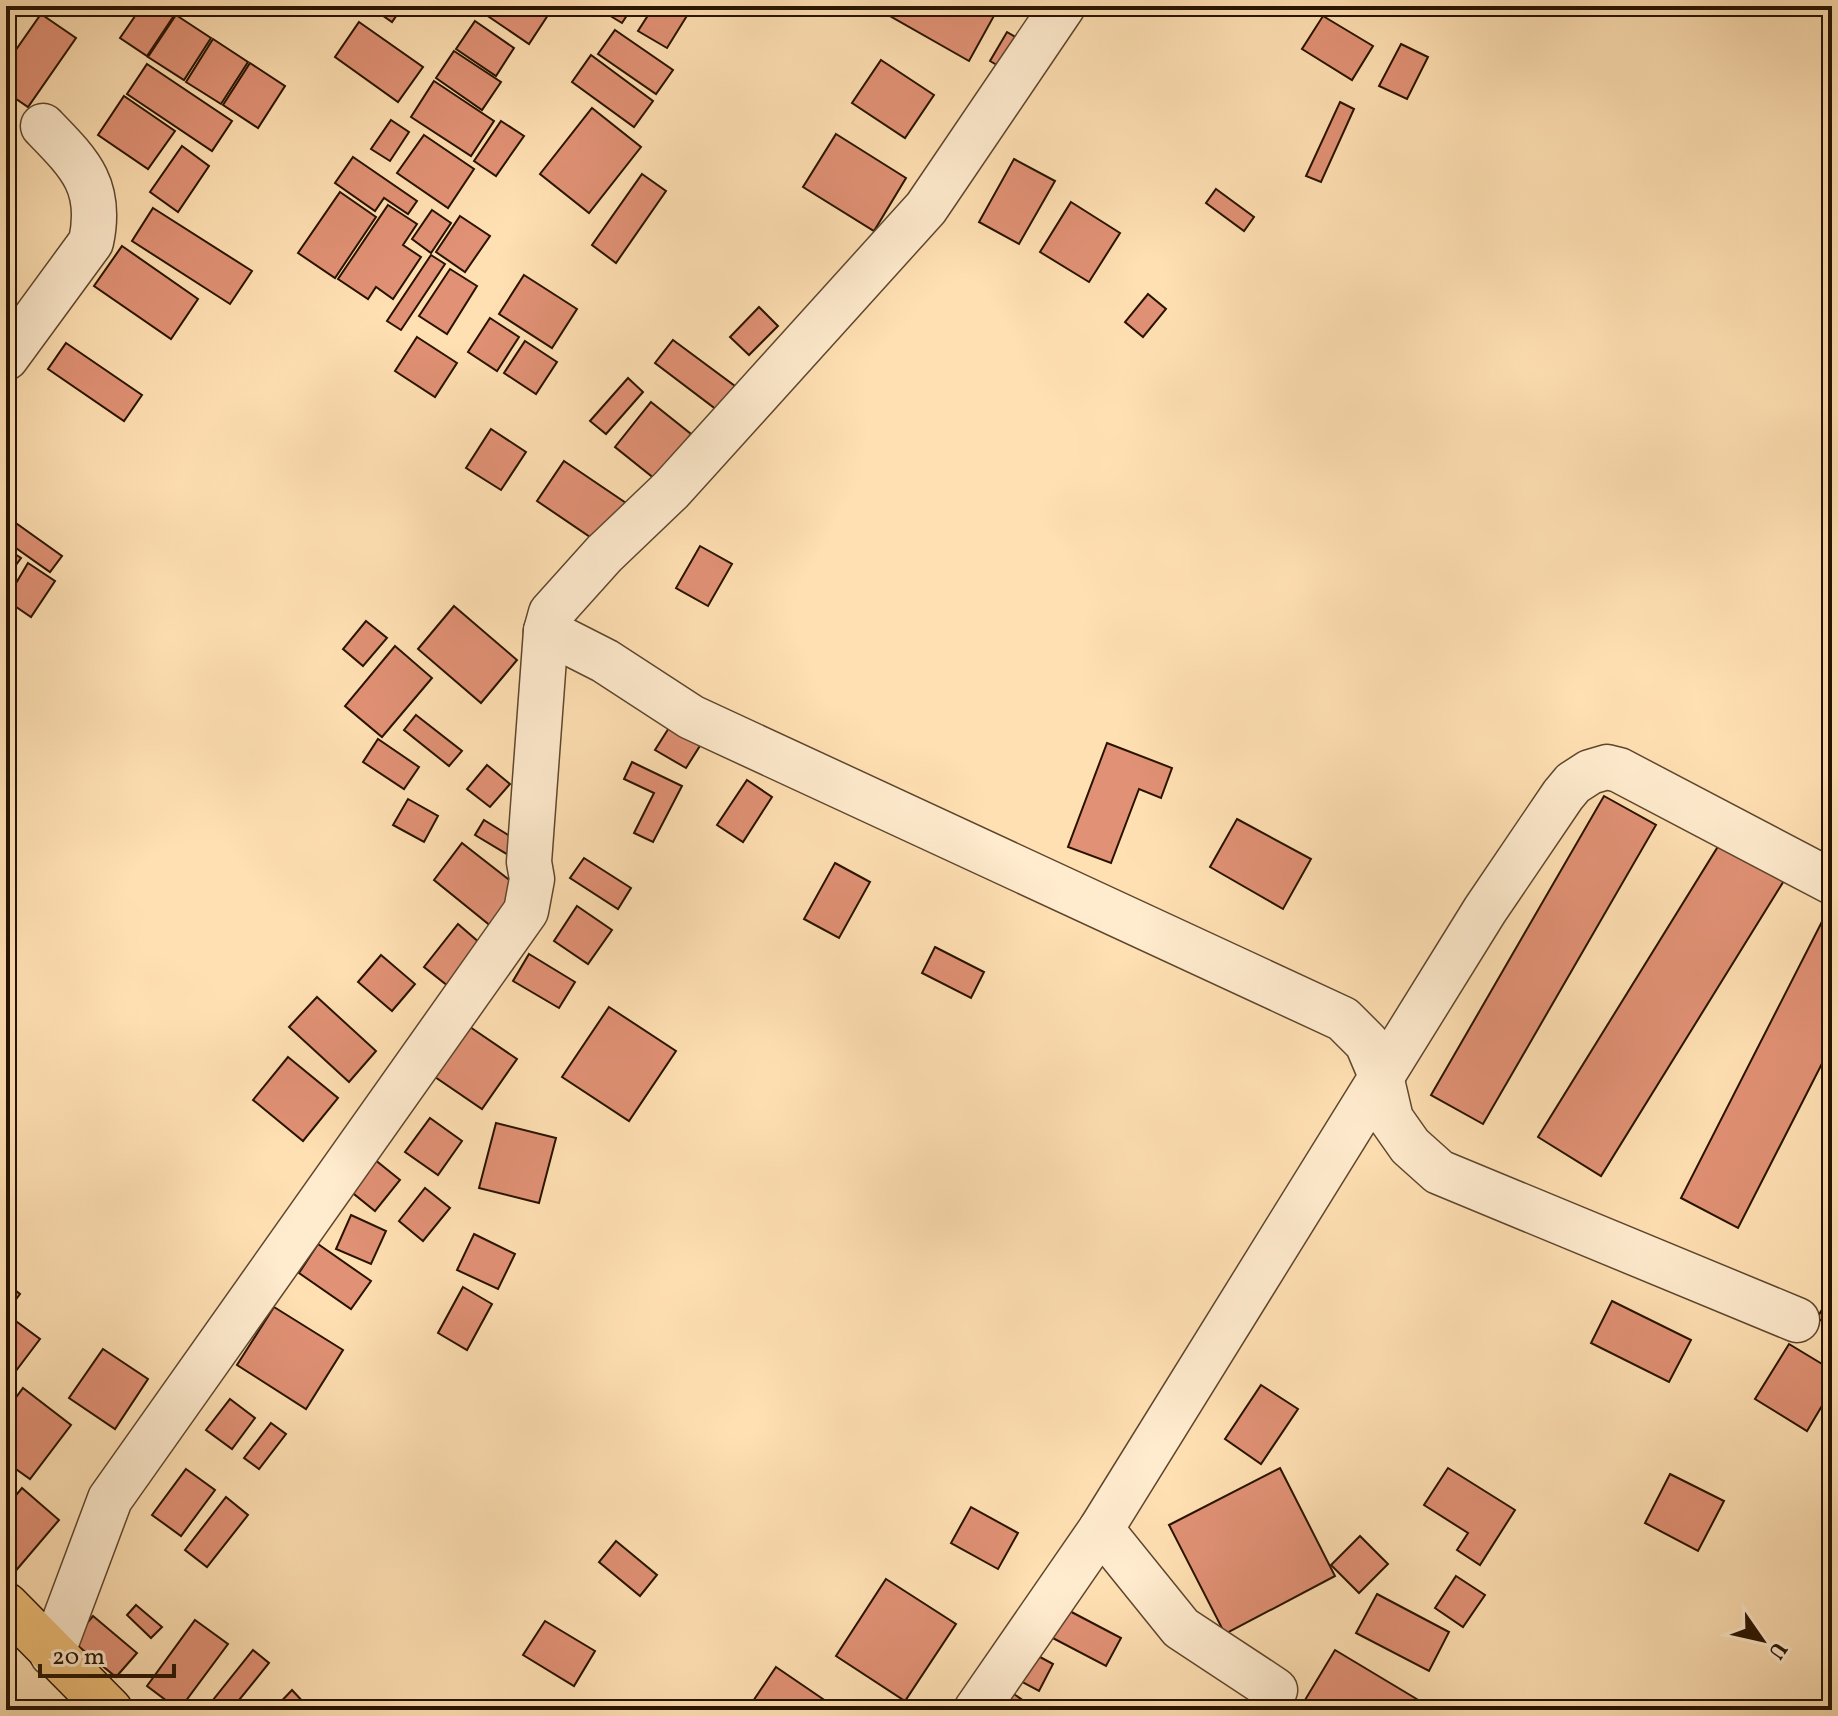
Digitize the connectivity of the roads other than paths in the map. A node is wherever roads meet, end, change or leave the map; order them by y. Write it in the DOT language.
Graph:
graph roads {
  1 [pos="1063,6"];
  2 [pos="43,126"];
  3 [pos="6,358"];
  4 [pos="546,631"];
  5 [pos="1832,882"];
  6 [pos="1381,1076"];
  7 [pos="1797,1320"];
  8 [pos="1101,1529"];
  9 [pos="6,1605"];
  10 [pos="52,1654"];
  11 [pos="1275,1690"];
  12 [pos="110,1710"];
  13 [pos="976,1710"];
  1 -- 4 [label="street"];
  2 -- 3 [label="street"];
  4 -- 6 [label="street"];
  4 -- 10 [label="street"];
  5 -- 6 [label="street"];
  6 -- 7 [label="street"];
  6 -- 8 [label="street"];
  8 -- 11 [label="street"];
  8 -- 13 [label="street"];
  9 -- 10 [label="main road"];
  10 -- 12 [label="main road"];
}
